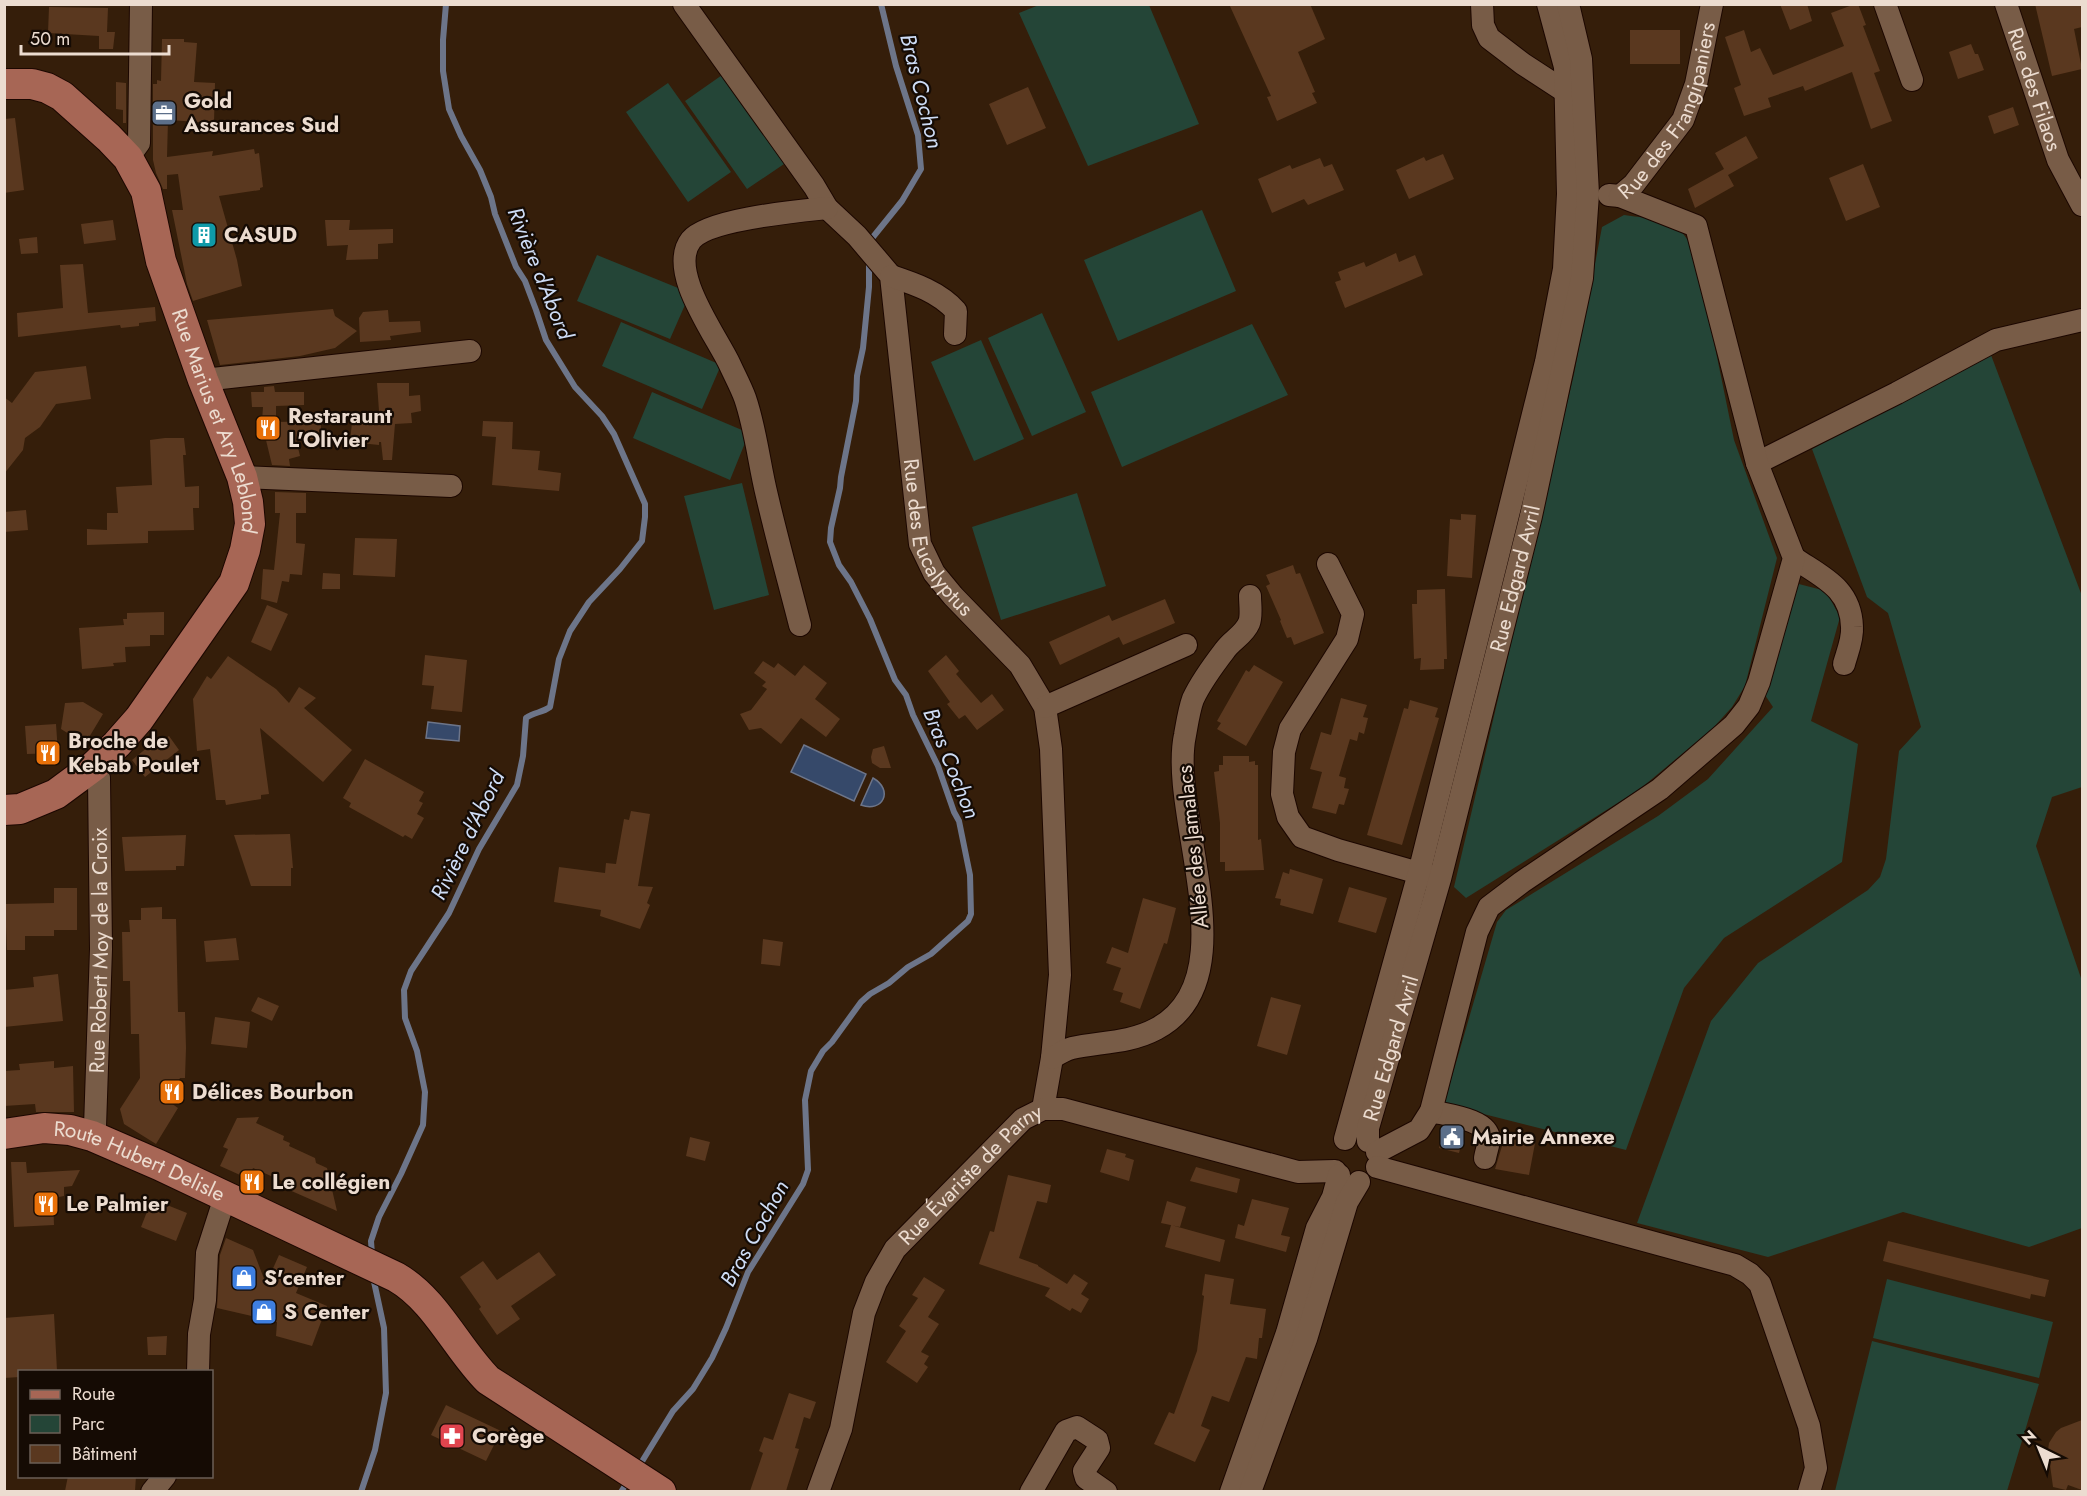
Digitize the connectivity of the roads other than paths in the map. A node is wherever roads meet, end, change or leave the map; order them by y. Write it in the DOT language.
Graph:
graph roads {
  1 [pos="141,4"];
  2 [pos="684,4"];
  3 [pos="1482,4"];
  4 [pos="1548,4"];
  5 [pos="1568,4"];
  6 [pos="1712,4"];
  7 [pos="1885,4"];
  8 [pos="2006,4"];
  9 [pos="1912,80"];
  10 [pos="4,84"];
  11 [pos="1566,92"];
  12 [pos="128,158"];
  13 [pos="1578,194"];
  14 [pos="1620,196"];
  15 [pos="2082,205"];
  16 [pos="827,208"];
  17 [pos="891,276"];
  18 [pos="2082,320"];
  19 [pos="955,334"];
  20 [pos="470,351"];
  21 [pos="203,380"];
  22 [pos="1756,463"];
  23 [pos="242,477"];
  24 [pos="451,486"];
  25 [pos="1794,558"];
  26 [pos="1328,564"];
  27 [pos="1250,596"];
  28 [pos="800,625"];
  29 [pos="1186,645"];
  30 [pos="1844,664"];
  31 [pos="1044,707"];
  32 [pos="94,766"];
  33 [pos="4,810"];
  34 [pos="1429,876"];
  35 [pos="1052,1058"];
  36 [pos="1043,1109"];
  37 [pos="1431,1111"];
  38 [pos="4,1134"];
  39 [pos="92,1136"];
  40 [pos="1374,1153"];
  41 [pos="1485,1158"];
  42 [pos="1342,1164"];
  43 [pos="225,1197"];
  44 [pos="198,1370"];
  45 [pos="1809,1426"];
  46 [pos="163,1478"];
  47 [pos="152,1491"];
  48 [pos="661,1491"];
  49 [pos="818,1491"];
  50 [pos="1030,1491"];
  51 [pos="1106,1491"];
  52 [pos="1231,1491"];
  53 [pos="1250,1491"];
  54 [pos="1801,1491"];
  55 [pos="1809,1491"];
  1 -- 12 [label="street"];
  2 -- 16 [label="street"];
  3 -- 11 [label="street"];
  4 -- 11 [label="street, Rue Edgard Avril"];
  5 -- 13 [label="street, Rue Edgard Avril"];
  6 -- 14 [label="street, Rue des Frangipaniers"];
  7 -- 9 [label="street"];
  8 -- 15 [label="street, Rue des Filaos"];
  10 -- 12 [label="main road, Rue Marius et Ary Leblond"];
  11 -- 13 [label="street, Rue Edgard Avril"];
  12 -- 21 [label="main road, Rue Marius et Ary Leblond"];
  13 -- 14 [label="street, Rue des Frangipaniers"];
  13 -- 34 [label="street, Rue Edgard Avril"];
  14 -- 22 [label="street"];
  16 -- 17 [label="street"];
  16 -- 28 [label="street"];
  17 -- 19 [label="street"];
  17 -- 31 [label="street, Rue des Eucalyptus"];
  18 -- 22 [label="street"];
  20 -- 21 [label="street"];
  21 -- 23 [label="main road, Rue Marius et Ary Leblond"];
  22 -- 25 [label="street"];
  23 -- 24 [label="street"];
  23 -- 32 [label="main road, Rue Marius et Ary Leblond"];
  25 -- 30 [label="street"];
  25 -- 37 [label="street"];
  26 -- 34 [label="street"];
  27 -- 35 [label="street, Allée des Jamalacs"];
  29 -- 31 [label="street"];
  31 -- 35 [label="street, Rue des Eucalyptus"];
  32 -- 33 [label="main road, Rue Marius et Ary Leblond"];
  32 -- 39 [label="street, Rue Robert Moy de la Croix"];
  34 -- 40 [label="street, Rue Edgard Avril"];
  34 -- 42 [label="street, Rue Edgard Avril"];
  35 -- 36 [label="street, Rue des Eucalyptus"];
  36 -- 42 [label="street, Rue Évariste de Parny"];
  36 -- 49 [label="street, Rue Évariste de Parny"];
  37 -- 40 [label="street"];
  37 -- 41 [label="street"];
  38 -- 39 [label="main road, Route Hubert Delisle"];
  39 -- 43 [label="main road, Route Hubert Delisle"];
  40 -- 42 [label="street, Rue Évariste de Parny"];
  40 -- 42 [label="street"];
  40 -- 45 [label="street, Rue Évariste de Parny"];
  42 -- 52 [label="street, Rue Edgard Avril"];
  42 -- 53 [label="street, Rue Edgard Avril"];
  43 -- 44 [label="street"];
  43 -- 48 [label="main road, Route Hubert Delisle"];
  45 -- 54 [label="street"];
  45 -- 55 [label="street"];
  46 -- 47 [label="street"];
  50 -- 51 [label="street"];
}
